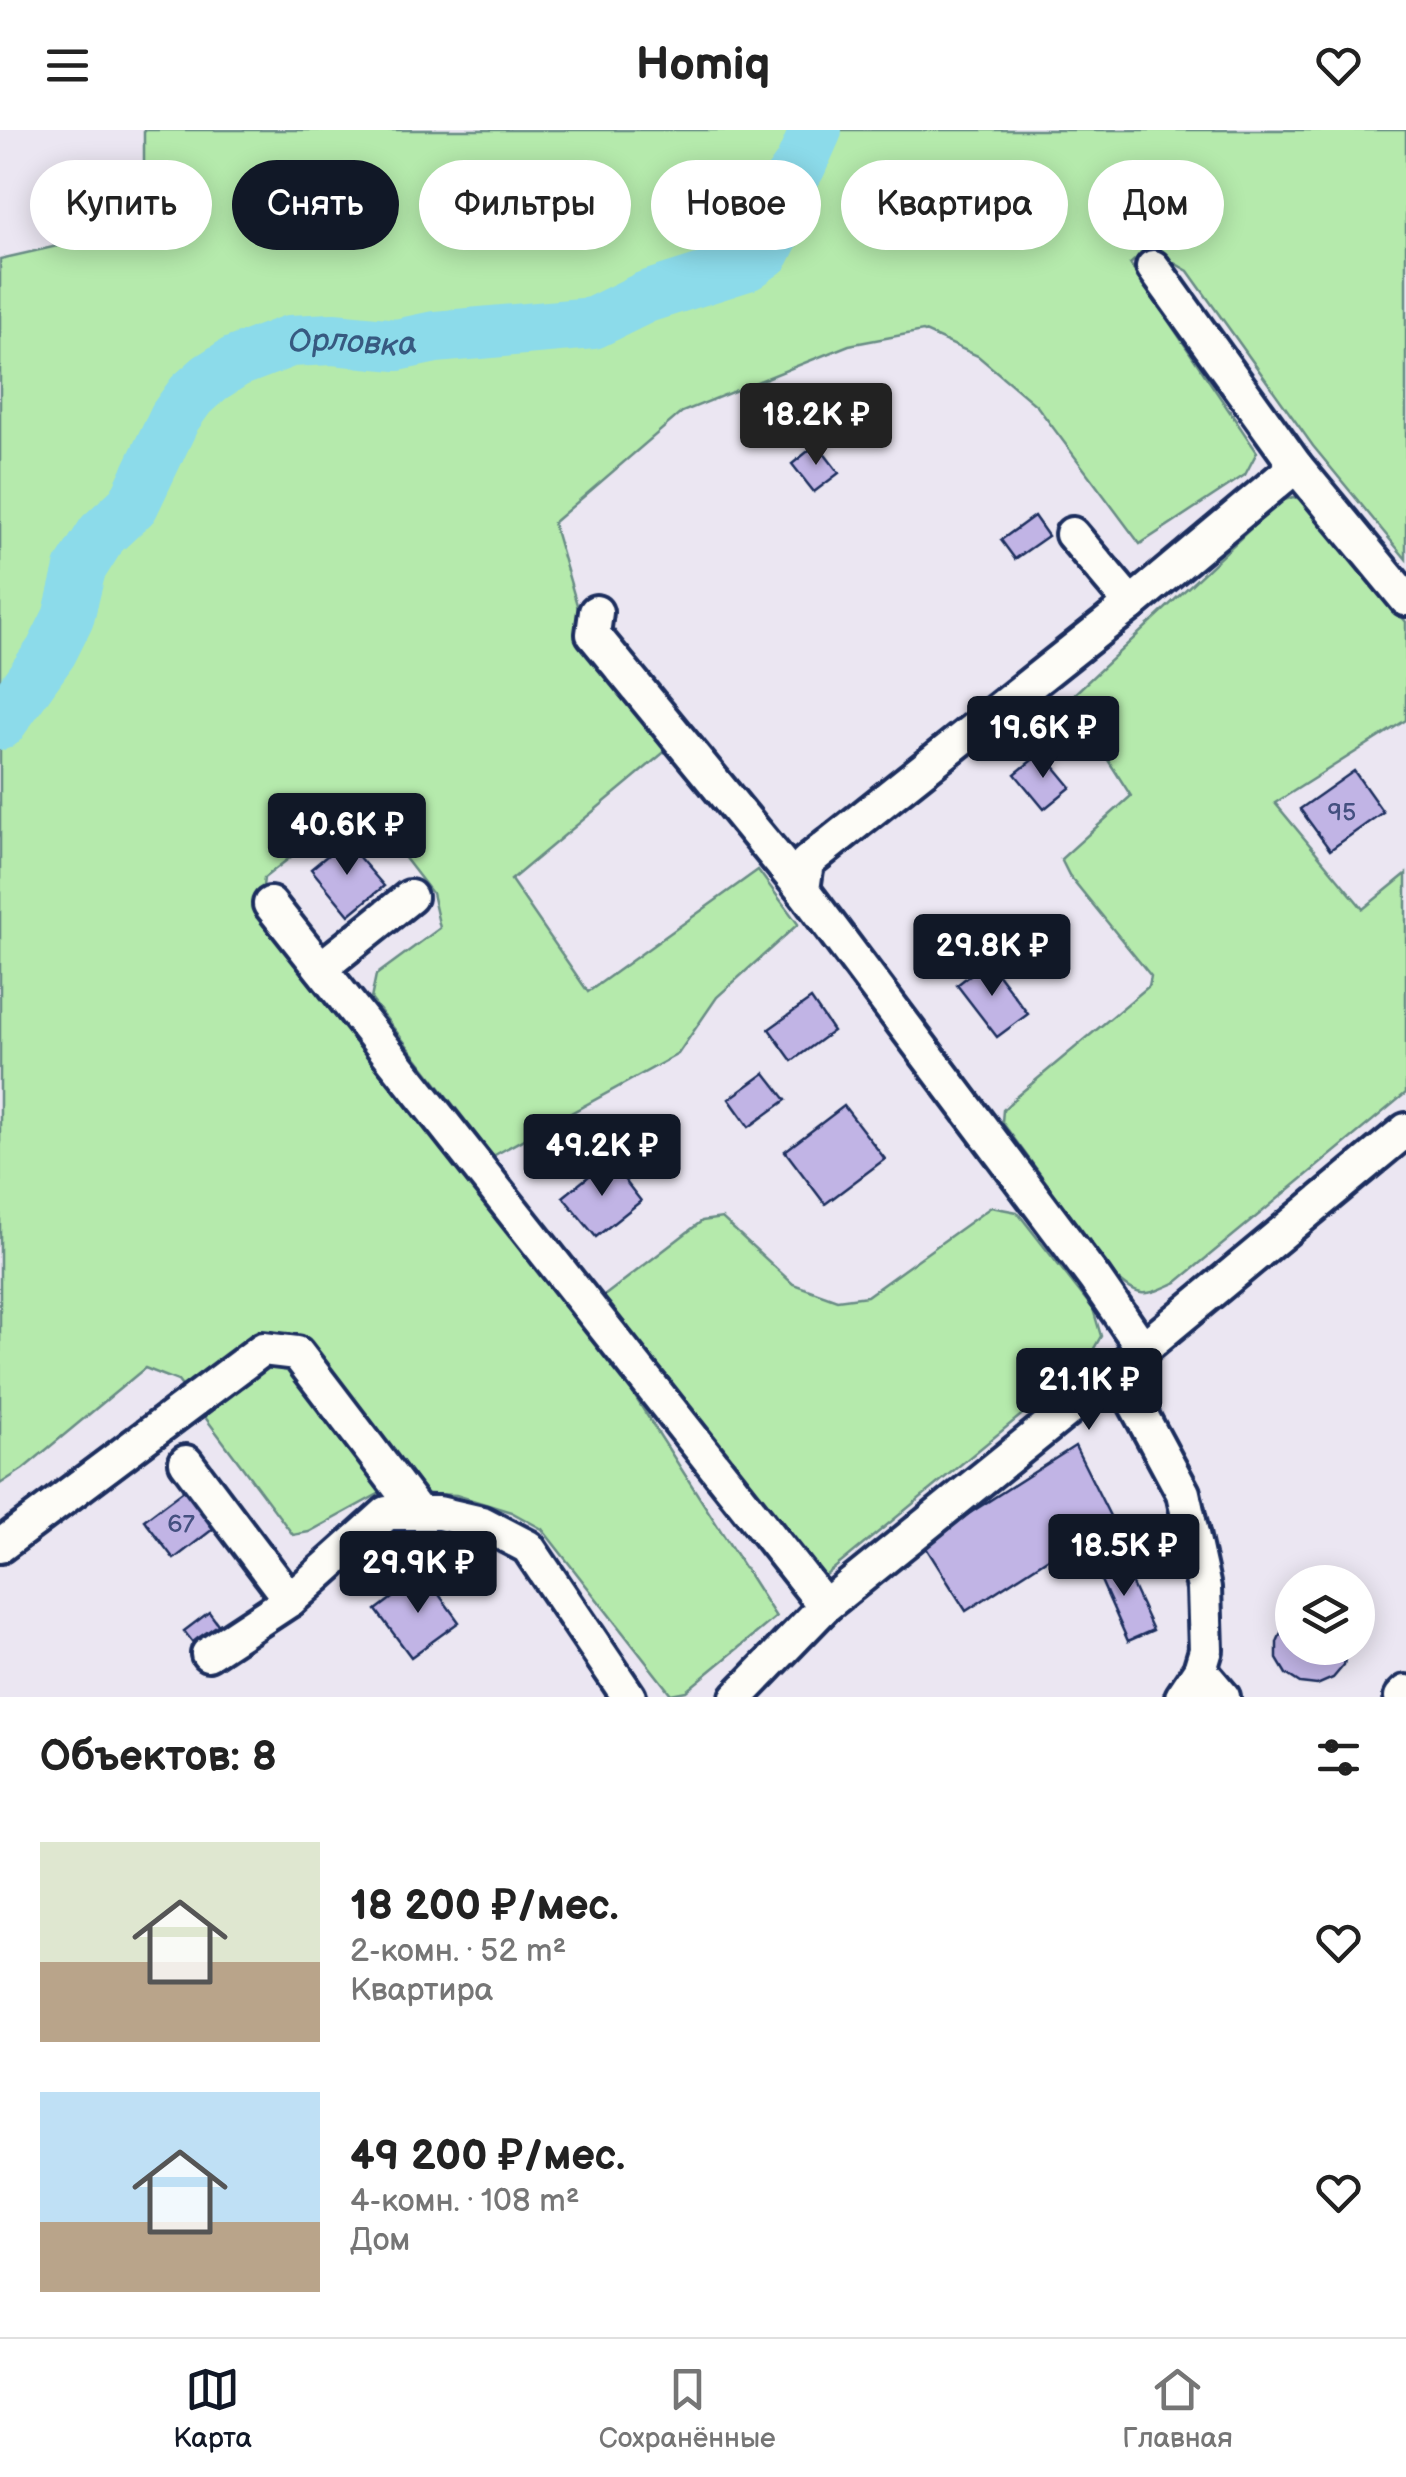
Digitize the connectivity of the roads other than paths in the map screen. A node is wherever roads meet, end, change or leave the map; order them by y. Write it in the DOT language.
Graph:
graph roads {
  1 [pos="1153,267"];
  2 [pos="1296,466"];
  3 [pos="1072,534"];
  4 [pos="1406,599"];
  5 [pos="1130,604"];
  6 [pos="596,612"];
  7 [pos="803,890"];
  8 [pos="410,897"];
  9 [pos="270,904"];
  10 [pos="321,968"];
  11 [pos="1406,1130"];
  12 [pos="1142,1346"];
  13 [pos="1117,1370"];
  14 [pos="186,1462"];
  15 [pos="418,1512"];
  16 [pos="0,1546"];
  17 [pos="290,1600"];
  18 [pos="825,1606"];
  19 [pos="208,1654"];
  20 [pos="1191,1684"];
  21 [pos="629,1697"];
  22 [pos="737,1697"];
  23 [pos="1222,1697"];
  1 -- 2 [label="street"];
  2 -- 4 [label="street"];
  2 -- 5 [label="street"];
  3 -- 5 [label="street"];
  5 -- 7 [label="street"];
  6 -- 7 [label="street"];
  7 -- 12 [label="street"];
  8 -- 10 [label="street"];
  9 -- 10 [label="street"];
  10 -- 18 [label="street"];
  11 -- 12 [label="street"];
  12 -- 13 [label="street"];
  13 -- 18 [label="street"];
  13 -- 20 [label="street"];
  14 -- 17 [label="street"];
  15 -- 16 [label="street"];
  15 -- 17 [label="street"];
  15 -- 21 [label="street"];
  17 -- 19 [label="street"];
  18 -- 22 [label="street"];
  20 -- 23 [label="street"];
}
